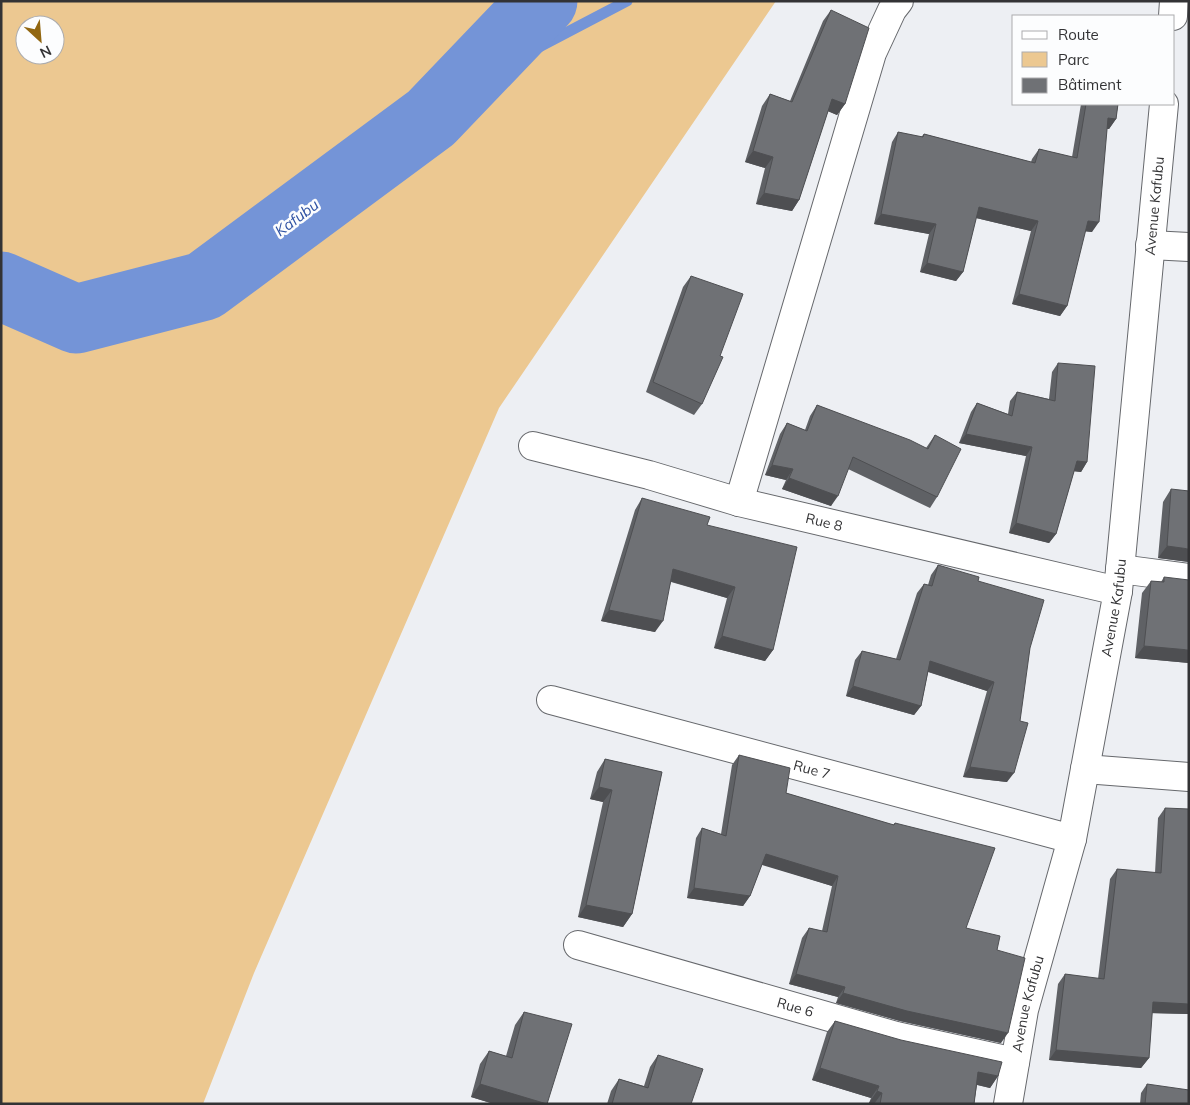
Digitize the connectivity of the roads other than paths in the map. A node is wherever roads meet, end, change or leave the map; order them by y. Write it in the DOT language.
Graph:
graph roads {
  1 [pos="900,1"];
  2 [pos="1174,1"];
  3 [pos="1173,15"];
  4 [pos="1164,105"];
  5 [pos="1150,245"];
  6 [pos="1189,246"];
  7 [pos="533,446"];
  8 [pos="739,502"];
  9 [pos="1189,578"];
  10 [pos="1119,580"];
  11 [pos="551,700"];
  12 [pos="1085,769"];
  13 [pos="1189,777"];
  14 [pos="1072,839"];
  15 [pos="578,945"];
  16 [pos="1015,1062"];
  17 [pos="1008,1104"];
  1 -- 8 [label="street"];
  2 -- 3 [label="street"];
  4 -- 5 [label="street, Avenue Kafubu"];
  5 -- 6 [label="street"];
  5 -- 10 [label="street, Avenue Kafubu"];
  7 -- 8 [label="street, Rue 8"];
  8 -- 10 [label="street, Rue 8"];
  9 -- 10 [label="street, Rue 8"];
  10 -- 12 [label="street, Avenue Kafubu"];
  11 -- 14 [label="street, Rue 7"];
  12 -- 13 [label="street"];
  12 -- 14 [label="street, Avenue Kafubu"];
  14 -- 16 [label="street, Avenue Kafubu"];
  15 -- 16 [label="street, Rue 6"];
  16 -- 17 [label="street, Avenue Kafubu"];
}
